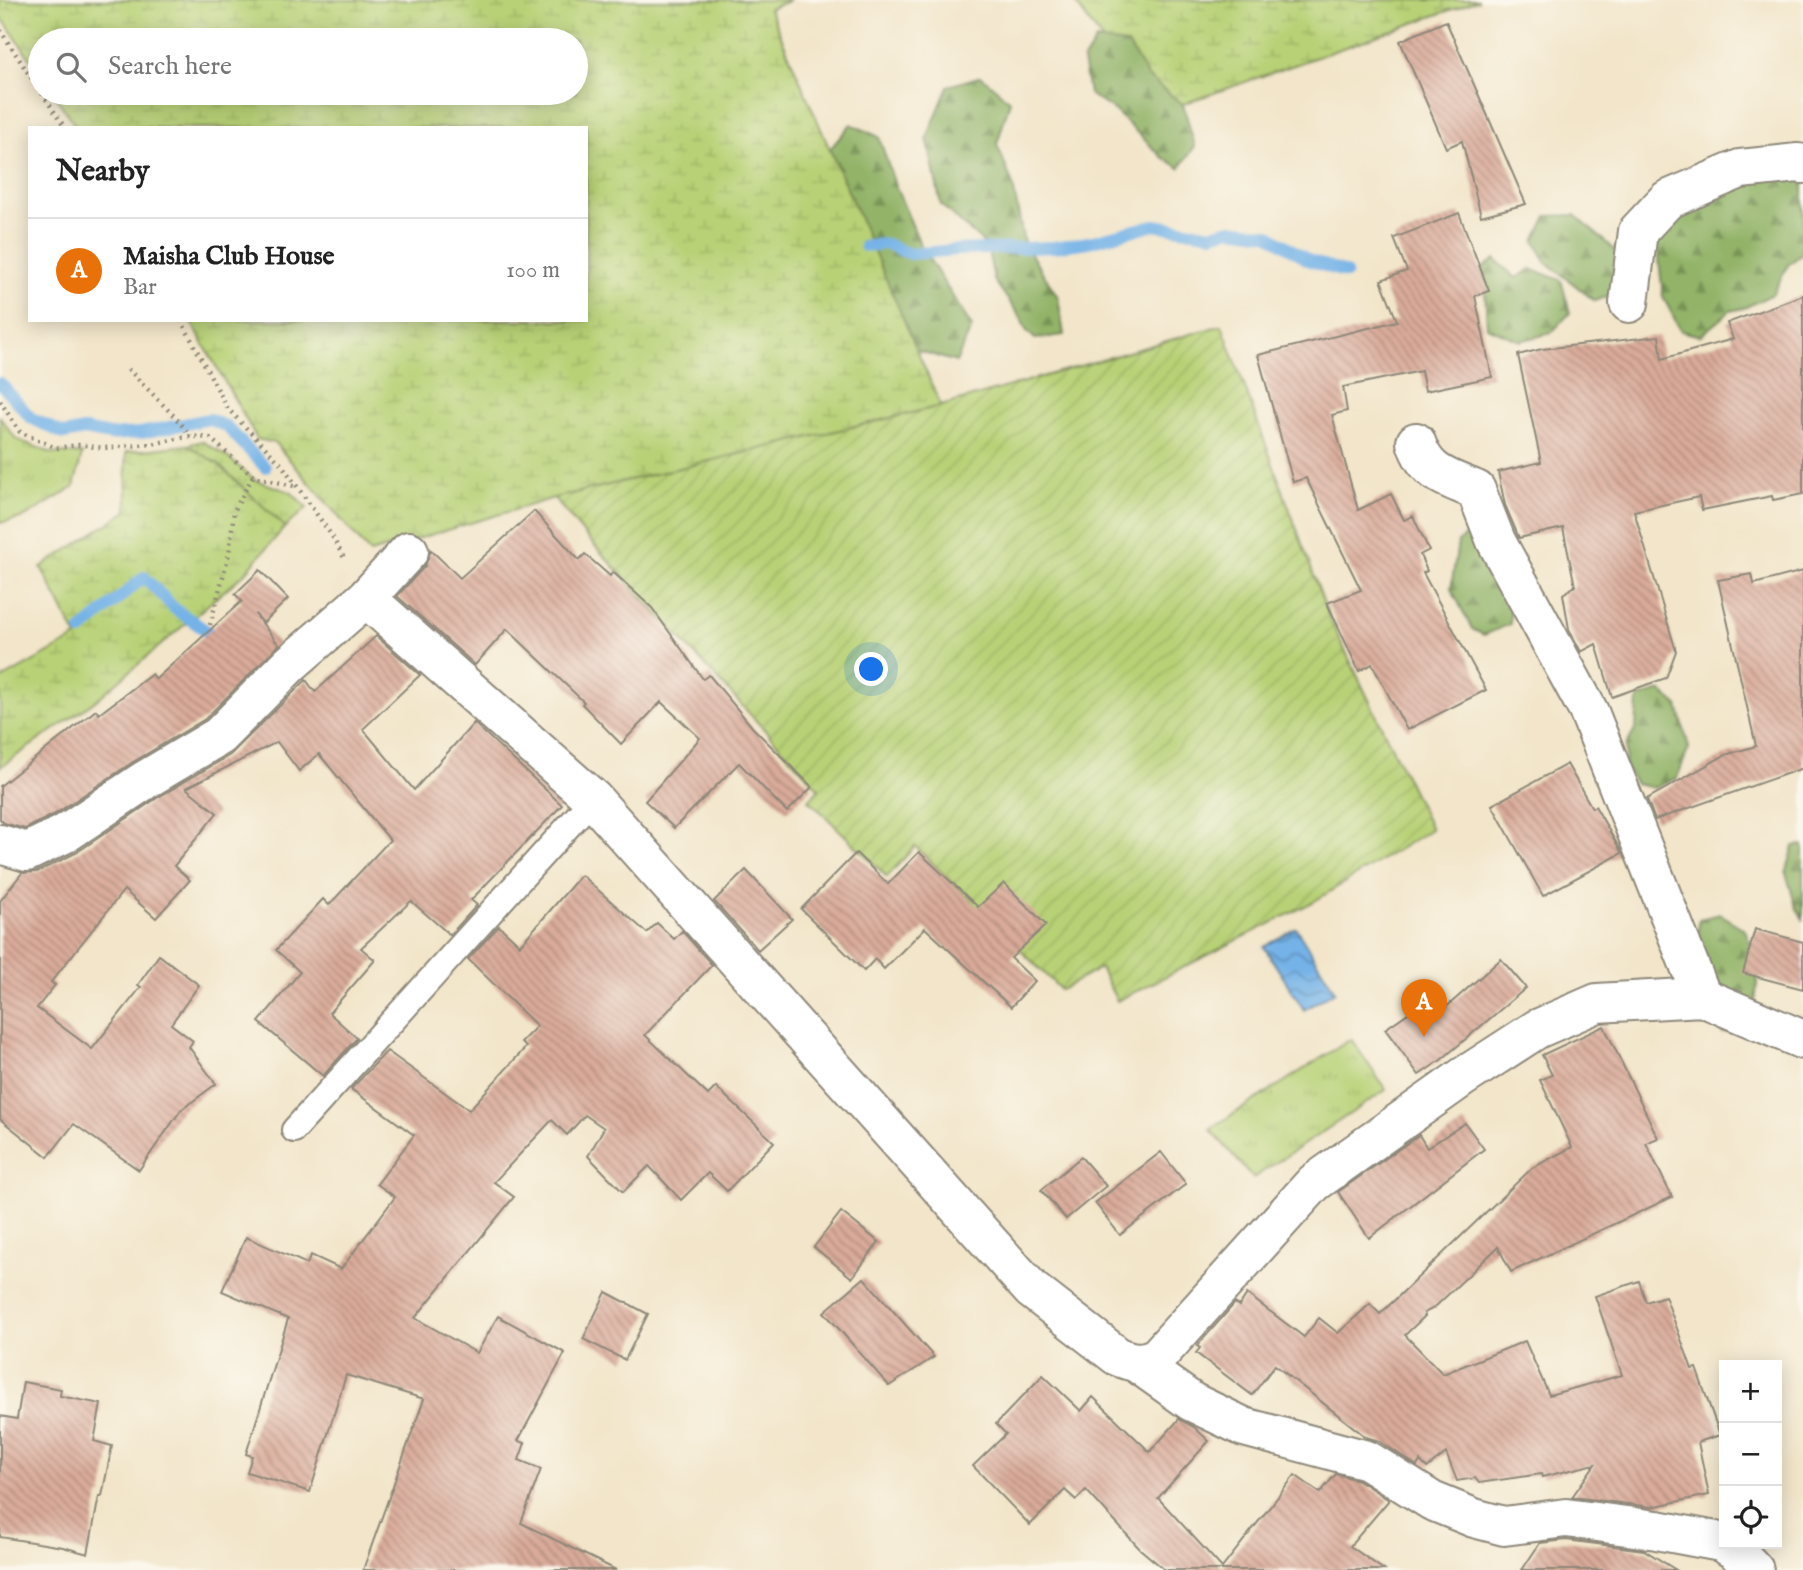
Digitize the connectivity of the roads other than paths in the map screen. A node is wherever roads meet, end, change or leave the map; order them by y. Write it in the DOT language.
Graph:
graph roads {
  1 [pos="1803,164"];
  2 [pos="1629,303"];
  3 [pos="1416,442"];
  4 [pos="409,551"];
  5 [pos="366,598"];
  6 [pos="593,799"];
  7 [pos="4,856"];
  8 [pos="1702,997"];
  9 [pos="1803,1040"];
  10 [pos="294,1130"];
  11 [pos="1137,1363"];
  12 [pos="1754,1570"];
  1 -- 2 [label="street"];
  3 -- 8 [label="street"];
  4 -- 5 [label="street"];
  5 -- 6 [label="street"];
  5 -- 7 [label="street"];
  6 -- 10 [label="lane"];
  6 -- 11 [label="street"];
  8 -- 9 [label="street"];
  8 -- 11 [label="street"];
  11 -- 12 [label="street"];
}
